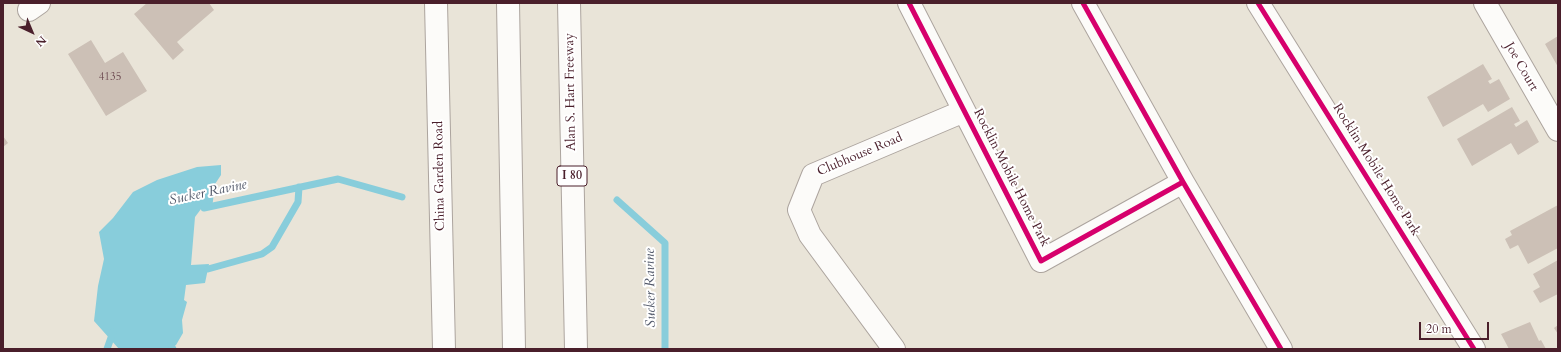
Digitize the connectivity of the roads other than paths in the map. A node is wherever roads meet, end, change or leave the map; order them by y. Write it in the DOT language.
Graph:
graph roads {
  1 [pos="436,3"];
  2 [pos="508,3"];
  3 [pos="569,3"];
  4 [pos="909,3"];
  5 [pos="1083,3"];
  6 [pos="1258,3"];
  7 [pos="1485,3"];
  8 [pos="964,111"];
  9 [pos="1558,130"];
  10 [pos="1183,182"];
  11 [pos="444,349"];
  12 [pos="514,349"];
  13 [pos="576,349"];
  14 [pos="894,349"];
  15 [pos="1281,349"];
  16 [pos="1474,349"];
  1 -- 11 [label="main road, China Garden Road"];
  2 -- 12 [label="main road"];
  3 -- 13 [label="main road, Alan S. Hart Freeway / I 80"];
  4 -- 8 [label="main road, Rocklin Mobile Home Park"];
  5 -- 10 [label="main road"];
  6 -- 16 [label="main road, Rocklin Mobile Home Park"];
  7 -- 9 [label="main road, Joe Court"];
  8 -- 10 [label="main road, Rocklin Mobile Home Park"];
  8 -- 14 [label="main road, Clubhouse Road"];
  10 -- 15 [label="main road"];
}
